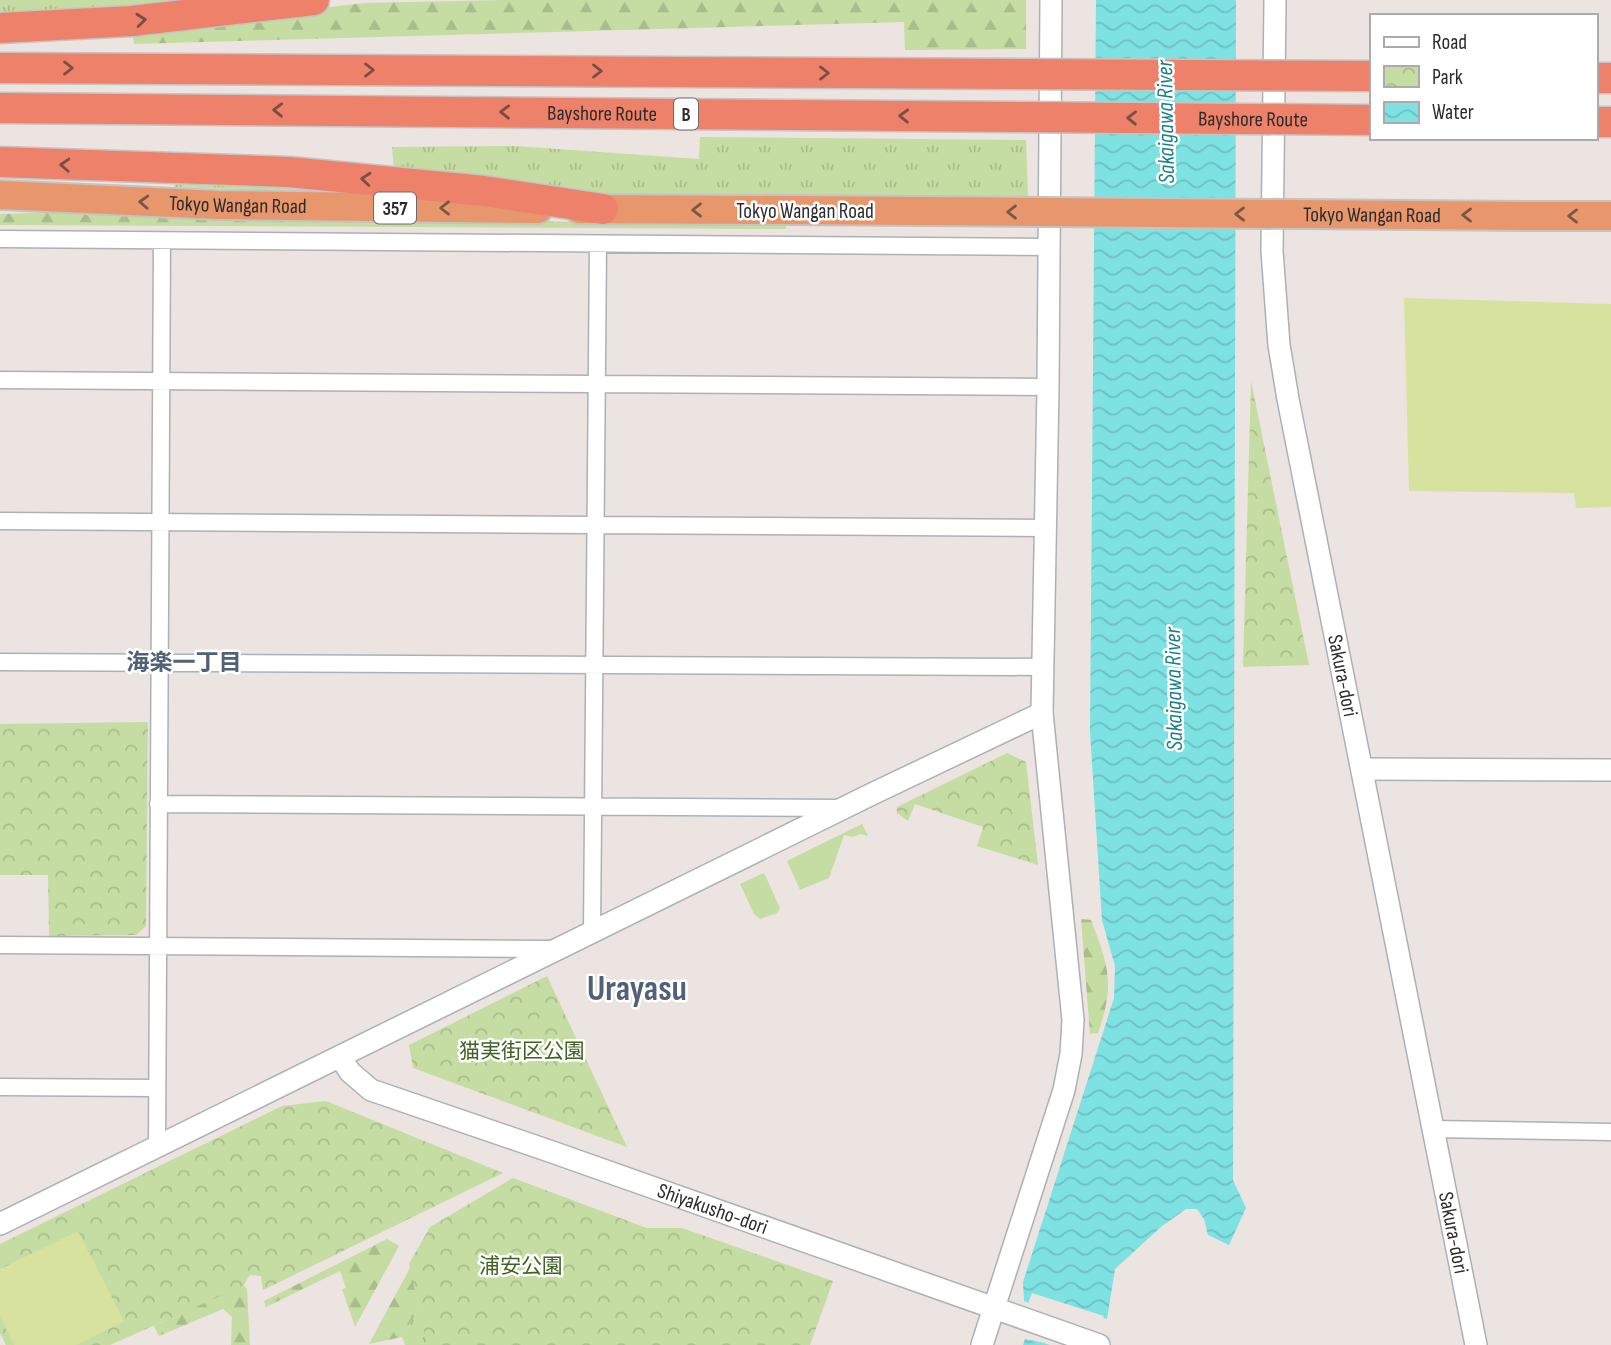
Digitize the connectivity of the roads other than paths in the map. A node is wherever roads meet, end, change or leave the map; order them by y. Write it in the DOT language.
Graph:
graph roads {
  1 [pos="314,0"];
  2 [pos="1051,0"];
  3 [pos="1275,0"];
  4 [pos="0,28"];
  5 [pos="0,68"];
  6 [pos="1370,76"];
  7 [pos="0,108"];
  8 [pos="1370,120"];
  9 [pos="0,162"];
  10 [pos="0,195"];
  11 [pos="604,209"];
  12 [pos="1611,216"];
  13 [pos="0,239"];
  14 [pos="162,241"];
  15 [pos="598,244"];
  16 [pos="1050,247"];
  17 [pos="0,380"];
  18 [pos="160,381"];
  19 [pos="597,384"];
  20 [pos="1048,387"];
  21 [pos="0,521"];
  22 [pos="160,522"];
  23 [pos="597,525"];
  24 [pos="1046,528"];
  25 [pos="0,662"];
  26 [pos="159,663"];
  27 [pos="596,665"];
  28 [pos="1044,667"];
  29 [pos="1042,713"];
  30 [pos="1362,769"];
  31 [pos="1611,770"];
  32 [pos="158,804"];
  33 [pos="595,807"];
  34 [pos="844,808"];
  35 [pos="592,932"];
  36 [pos="0,945"];
  37 [pos="158,946"];
  38 [pos="560,949"];
  39 [pos="341,1058"];
  40 [pos="0,1087"];
  41 [pos="157,1088"];
  42 [pos="1432,1129"];
  43 [pos="1611,1132"];
  44 [pos="157,1145"];
  45 [pos="0,1224"];
  46 [pos="994,1308"];
  47 [pos="982,1345"];
  48 [pos="1098,1345"];
  49 [pos="1476,1345"];
  4 -- 1 [label="highway, one-way"];
  2 -- 16 [label="street"];
  3 -- 30 [label="street, Sakura-dori"];
  5 -- 6 [label="highway, Bayshore Route / B, one-way, bridge"];
  8 -- 7 [label="highway, Bayshore Route / B, one-way, bridge"];
  11 -- 9 [label="highway, one-way"];
  11 -- 10 [label="highway, Tokyo Wangan Road / 357, one-way"];
  12 -- 11 [label="highway, Tokyo Wangan Road / 357, one-way, bridge"];
  13 -- 14 [label="street"];
  14 -- 15 [label="street"];
  14 -- 18 [label="street"];
  15 -- 16 [label="street"];
  15 -- 19 [label="street"];
  16 -- 20 [label="street"];
  17 -- 18 [label="street"];
  18 -- 19 [label="street"];
  18 -- 22 [label="street"];
  19 -- 20 [label="street"];
  19 -- 23 [label="street"];
  20 -- 24 [label="street"];
  21 -- 22 [label="street"];
  22 -- 23 [label="street"];
  22 -- 26 [label="street"];
  23 -- 24 [label="street"];
  23 -- 27 [label="street"];
  24 -- 28 [label="street"];
  25 -- 26 [label="street"];
  26 -- 27 [label="street"];
  26 -- 32 [label="street"];
  27 -- 28 [label="street"];
  27 -- 33 [label="street"];
  28 -- 29 [label="street"];
  29 -- 34 [label="street"];
  29 -- 46 [label="street"];
  30 -- 31 [label="street"];
  30 -- 42 [label="street, Sakura-dori"];
  32 -- 33 [label="street"];
  32 -- 37 [label="street"];
  33 -- 34 [label="street"];
  33 -- 35 [label="street"];
  34 -- 35 [label="street"];
  35 -- 38 [label="street"];
  36 -- 37 [label="street"];
  37 -- 38 [label="street"];
  37 -- 41 [label="street"];
  38 -- 39 [label="street"];
  39 -- 44 [label="street"];
  39 -- 46 [label="street, Shiyakusho-dori"];
  40 -- 41 [label="street"];
  41 -- 44 [label="street"];
  42 -- 43 [label="street"];
  42 -- 49 [label="street, Sakura-dori"];
  44 -- 45 [label="street"];
  46 -- 47 [label="street"];
  46 -- 48 [label="street, Shiyakusho-dori"];
}
